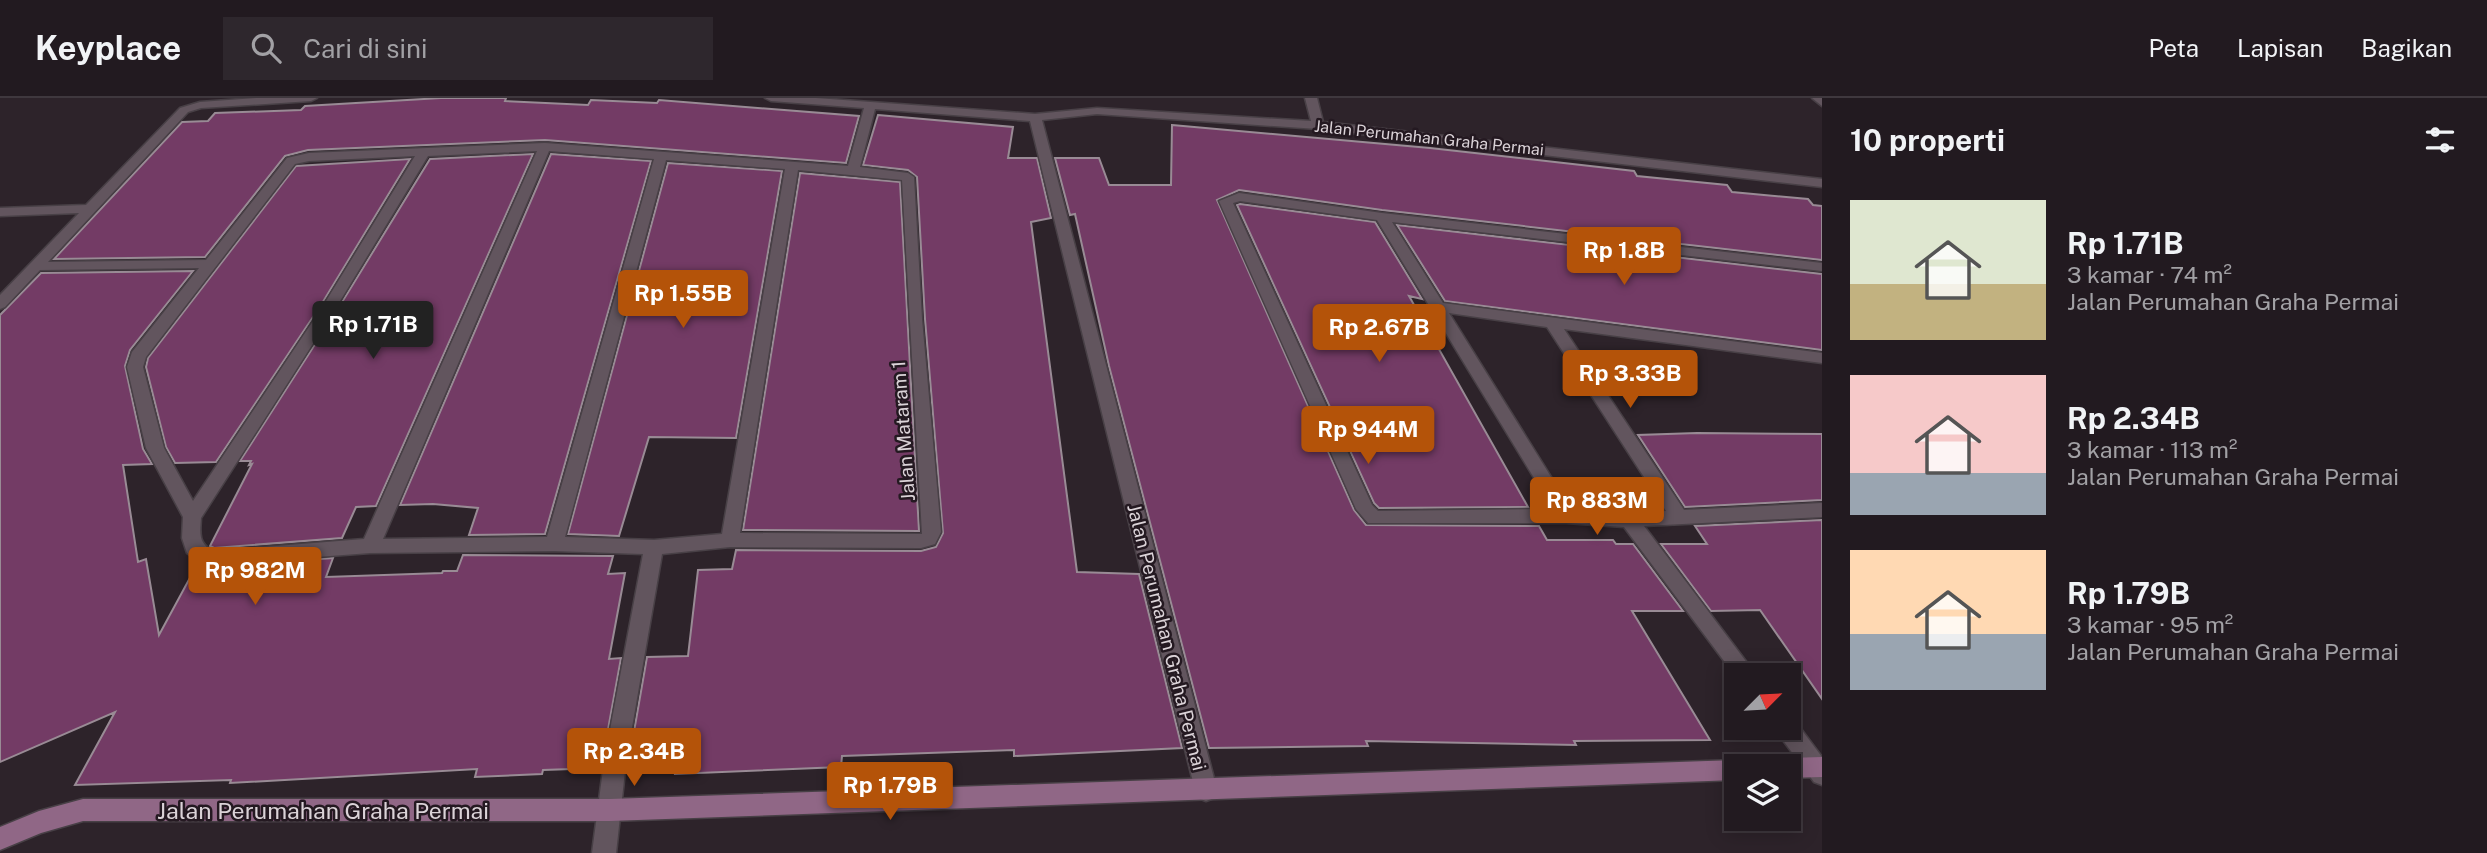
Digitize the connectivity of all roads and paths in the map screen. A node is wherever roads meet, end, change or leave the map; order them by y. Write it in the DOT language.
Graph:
graph roads {
  1 [pos="311,98"];
  2 [pos="771,98"];
  3 [pos="1158,98"];
  4 [pos="1311,98"];
  5 [pos="1818,98"];
  6 [pos="1822,103"];
  7 [pos="870,106"];
  8 [pos="1159,114"];
  9 [pos="1035,118"];
  10 [pos="1318,124"];
  11 [pos="545,148"];
  12 [pos="423,153"];
  13 [pos="661,155"];
  14 [pos="792,167"];
  15 [pos="853,170"];
  16 [pos="1822,183"];
  17 [pos="91,209"];
  18 [pos="0,212"];
  19 [pos="1382,217"];
  20 [pos="210,264"];
  21 [pos="38,266"];
  22 [pos="1822,267"];
  23 [pos="0,304"];
  24 [pos="1435,307"];
  25 [pos="1552,322"];
  26 [pos="1822,358"];
  27 [pos="1822,510"];
  28 [pos="1566,516"];
  29 [pos="192,517"];
  30 [pos="1679,517"];
  31 [pos="1629,520"];
  32 [pos="730,540"];
  33 [pos="554,544"];
  34 [pos="370,546"];
  35 [pos="654,547"];
  36 [pos="1737,663"];
  37 [pos="1796,740"];
  38 [pos="1801,769"];
  39 [pos="1724,770"];
  40 [pos="1820,770"];
  41 [pos="1206,790"];
  42 [pos="610,810"];
  43 [pos="0,839"];
  44 [pos="604,853"];
  1 -- 17 [label="street"];
  2 -- 7 [label="street, Jalan Perumahan Graha Permai"];
  3 -- 8 [label="street"];
  4 -- 10 [label="street"];
  5 -- 6 [label="street"];
  7 -- 9 [label="street, Jalan Perumahan Graha Permai"];
  7 -- 15 [label="street"];
  8 -- 9 [label="street, Jalan Perumahan Graha Permai"];
  8 -- 10 [label="street, Jalan Perumahan Graha Permai"];
  9 -- 41 [label="street, Jalan Perumahan Graha Permai"];
  10 -- 16 [label="street, Jalan Perumahan Graha Permai"];
  11 -- 12 [label="street"];
  11 -- 13 [label="street"];
  11 -- 34 [label="street"];
  12 -- 20 [label="street"];
  12 -- 29 [label="street"];
  13 -- 14 [label="street"];
  13 -- 33 [label="street"];
  14 -- 15 [label="street"];
  14 -- 32 [label="street"];
  15 -- 32 [label="street, Jalan Mataram 1"];
  17 -- 18 [label="street"];
  17 -- 21 [label="street"];
  19 -- 22 [label="street"];
  19 -- 24 [label="street"];
  19 -- 28 [label="street"];
  20 -- 21 [label="street"];
  20 -- 29 [label="street"];
  21 -- 23 [label="street"];
  24 -- 25 [label="street"];
  24 -- 28 [label="street"];
  25 -- 26 [label="street"];
  25 -- 30 [label="street"];
  27 -- 30 [label="street"];
  28 -- 31 [label="street"];
  29 -- 34 [label="street"];
  30 -- 31 [label="street"];
  31 -- 36 [label="street"];
  32 -- 35 [label="street"];
  33 -- 34 [label="street"];
  33 -- 35 [label="street"];
  35 -- 42 [label="street"];
  37 -- 40 [label="street"];
  38 -- 40 [label="street"];
  39 -- 41 [label="street, Jalan Perumahan Graha Permai"];
  41 -- 42 [label="street, Jalan Perumahan Graha Permai"];
  42 -- 43 [label="street, Jalan Perumahan Graha Permai"];
  42 -- 44 [label="street"];
}
